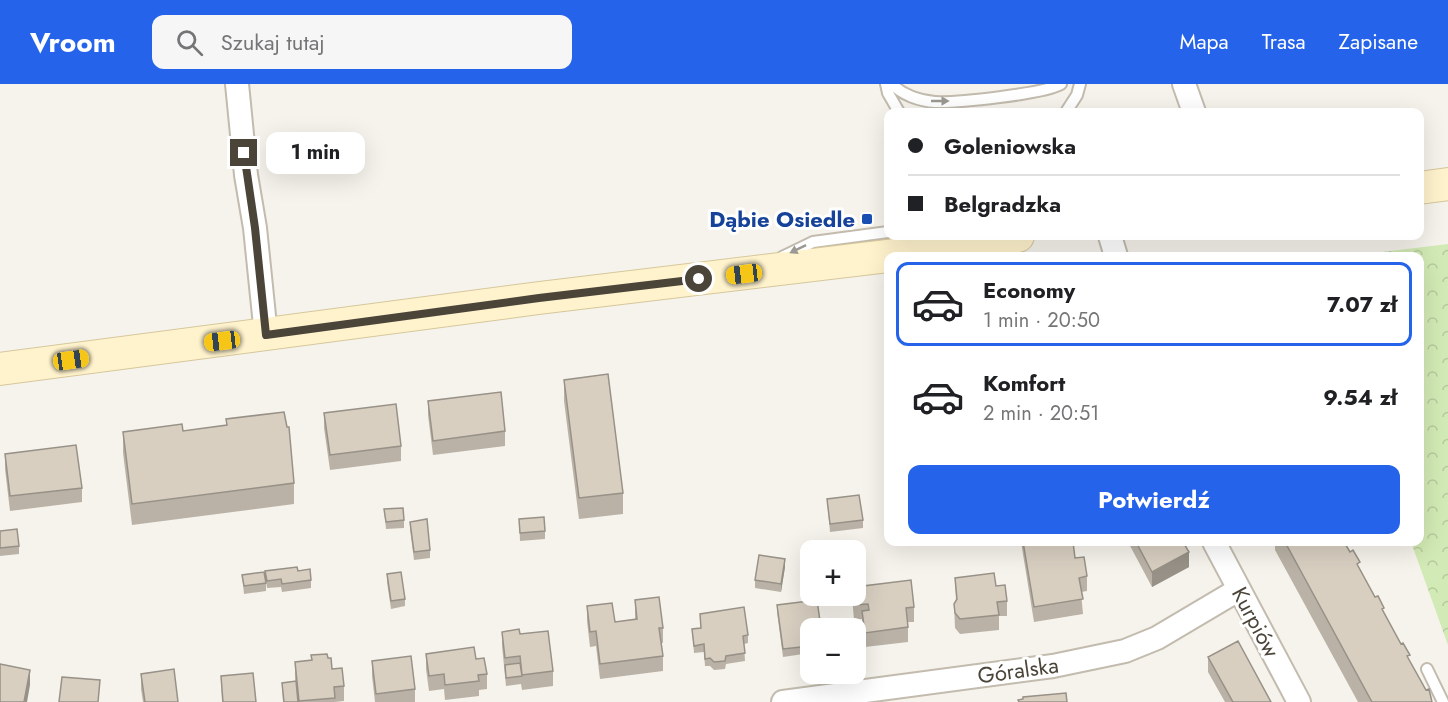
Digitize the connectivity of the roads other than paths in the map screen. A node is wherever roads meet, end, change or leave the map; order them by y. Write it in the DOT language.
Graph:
graph roads {
  1 [pos="237,84"];
  2 [pos="886,84"];
  3 [pos="892,84"];
  4 [pos="1060,84"];
  5 [pos="1080,84"];
  6 [pos="1184,84"];
  7 [pos="897,108"];
  8 [pos="1069,108"];
  9 [pos="1181,108"];
  10 [pos="1193,108"];
  11 [pos="1448,184"];
  12 [pos="1424,187"];
  13 [pos="884,233"];
  14 [pos="989,240"];
  15 [pos="915,252"];
  16 [pos="884,256"];
  17 [pos="744,274"];
  18 [pos="266,335"];
  19 [pos="0,369"];
  20 [pos="1216,546"];
  21 [pos="1238,590"];
  22 [pos="1426,669"];
  23 [pos="783,702"];
  24 [pos="1299,702"];
  25 [pos="1443,702"];
  1 -- 18 [label="street"];
  2 -- 7 [label="lane"];
  3 -- 4 [label="lane, one-way"];
  5 -- 8 [label="lane"];
  6 -- 9 [label="street"];
  6 -- 10 [label="street"];
  11 -- 12 [label="street"];
  13 -- 17 [label="lane, one-way"];
  14 -- 15 [label="street"];
  16 -- 17 [label="street"];
  17 -- 18 [label="street"];
  18 -- 19 [label="street"];
  20 -- 21 [label="street, Kurpiów"];
  21 -- 23 [label="street, Góralska"];
  21 -- 24 [label="street, Kurpiów"];
  22 -- 25 [label="lane"];
}
